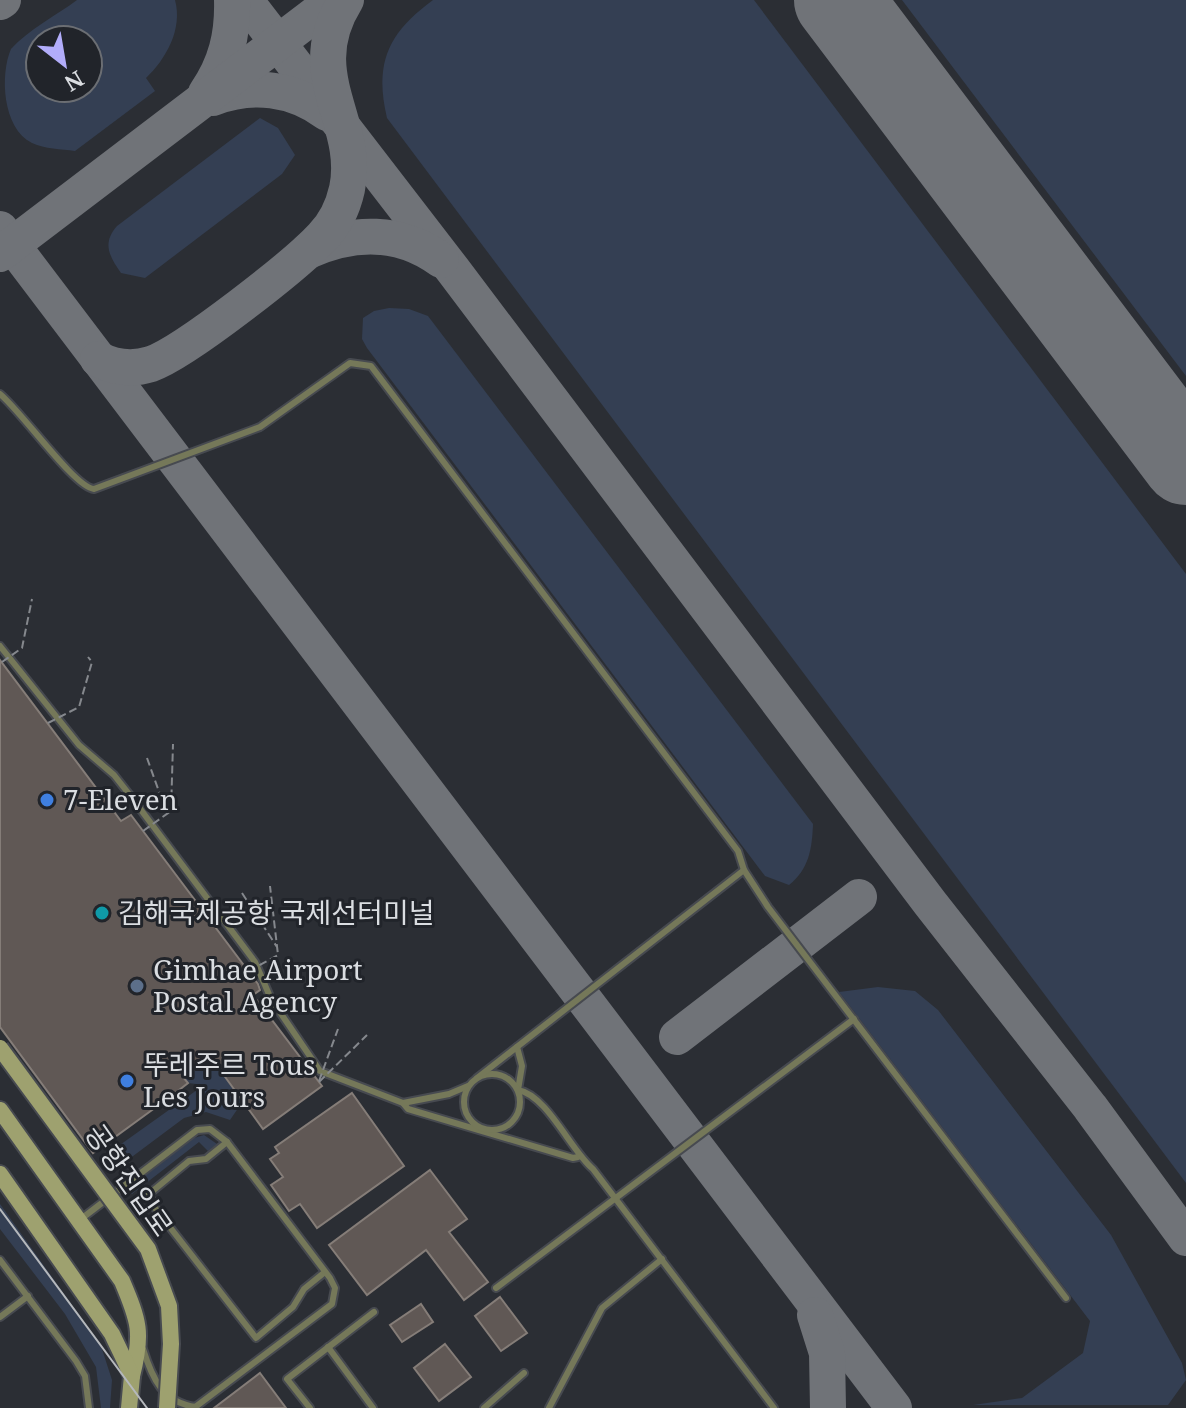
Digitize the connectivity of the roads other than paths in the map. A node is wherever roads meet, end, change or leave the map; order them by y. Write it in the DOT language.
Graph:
graph roads {
  1 [pos="0,394"];
  2 [pos="0,646"];
  3 [pos="744,870"];
  4 [pos="854,1019"];
  5 [pos="517,1047"];
  6 [pos="0,1048"];
  7 [pos="477,1078"];
  8 [pos="470,1084"];
  9 [pos="518,1090"];
  10 [pos="403,1103"];
  11 [pos="0,1110"];
  12 [pos="485,1129"];
  13 [pos="227,1142"];
  14 [pos="578,1157"];
  15 [pos="0,1174"];
  16 [pos="615,1198"];
  17 [pos="81,1220"];
  18 [pos="662,1259"];
  19 [pos="0,1260"];
  20 [pos="325,1272"];
  21 [pos="496,1288"];
  22 [pos="28,1296"];
  23 [pos="1066,1298"];
  24 [pos="374,1312"];
  25 [pos="0,1317"];
  26 [pos="141,1343"];
  27 [pos="328,1347"];
  28 [pos="524,1373"];
  29 [pos="132,1376"];
  30 [pos="195,1407"];
  31 [pos="89,1408"];
  32 [pos="129,1408"];
  33 [pos="167,1408"];
  34 [pos="310,1408"];
  35 [pos="373,1408"];
  36 [pos="484,1408"];
  37 [pos="549,1408"];
  38 [pos="774,1408"];
  1 -- 3 [label="lane"];
  2 -- 10 [label="lane"];
  3 -- 4 [label="lane"];
  3 -- 5 [label="lane"];
  4 -- 16 [label="lane"];
  4 -- 23 [label="lane"];
  5 -- 7 [label="lane"];
  5 -- 9 [label="lane"];
  6 -- 33 [label="main road, 공항진입로, bridge"];
  7 -- 8 [label="lane"];
  7 -- 9 [label="lane"];
  8 -- 10 [label="lane"];
  8 -- 12 [label="lane"];
  9 -- 12 [label="lane"];
  9 -- 14 [label="lane"];
  10 -- 12 [label="lane"];
  11 -- 17 [label="main road"];
  12 -- 14 [label="lane"];
  13 -- 17 [label="lane"];
  13 -- 20 [label="lane"];
  13 -- 20 [label="lane"];
  14 -- 16 [label="lane"];
  15 -- 29 [label="main road"];
  16 -- 18 [label="lane"];
  16 -- 21 [label="lane"];
  17 -- 26 [label="main road"];
  18 -- 37 [label="lane"];
  18 -- 38 [label="lane"];
  19 -- 22 [label="lane"];
  20 -- 30 [label="lane"];
  22 -- 25 [label="lane"];
  22 -- 31 [label="lane"];
  24 -- 27 [label="lane"];
  26 -- 29 [label="main road"];
  26 -- 30 [label="lane"];
  27 -- 34 [label="lane"];
  27 -- 35 [label="lane"];
  28 -- 36 [label="lane"];
  29 -- 32 [label="main road"];
}
